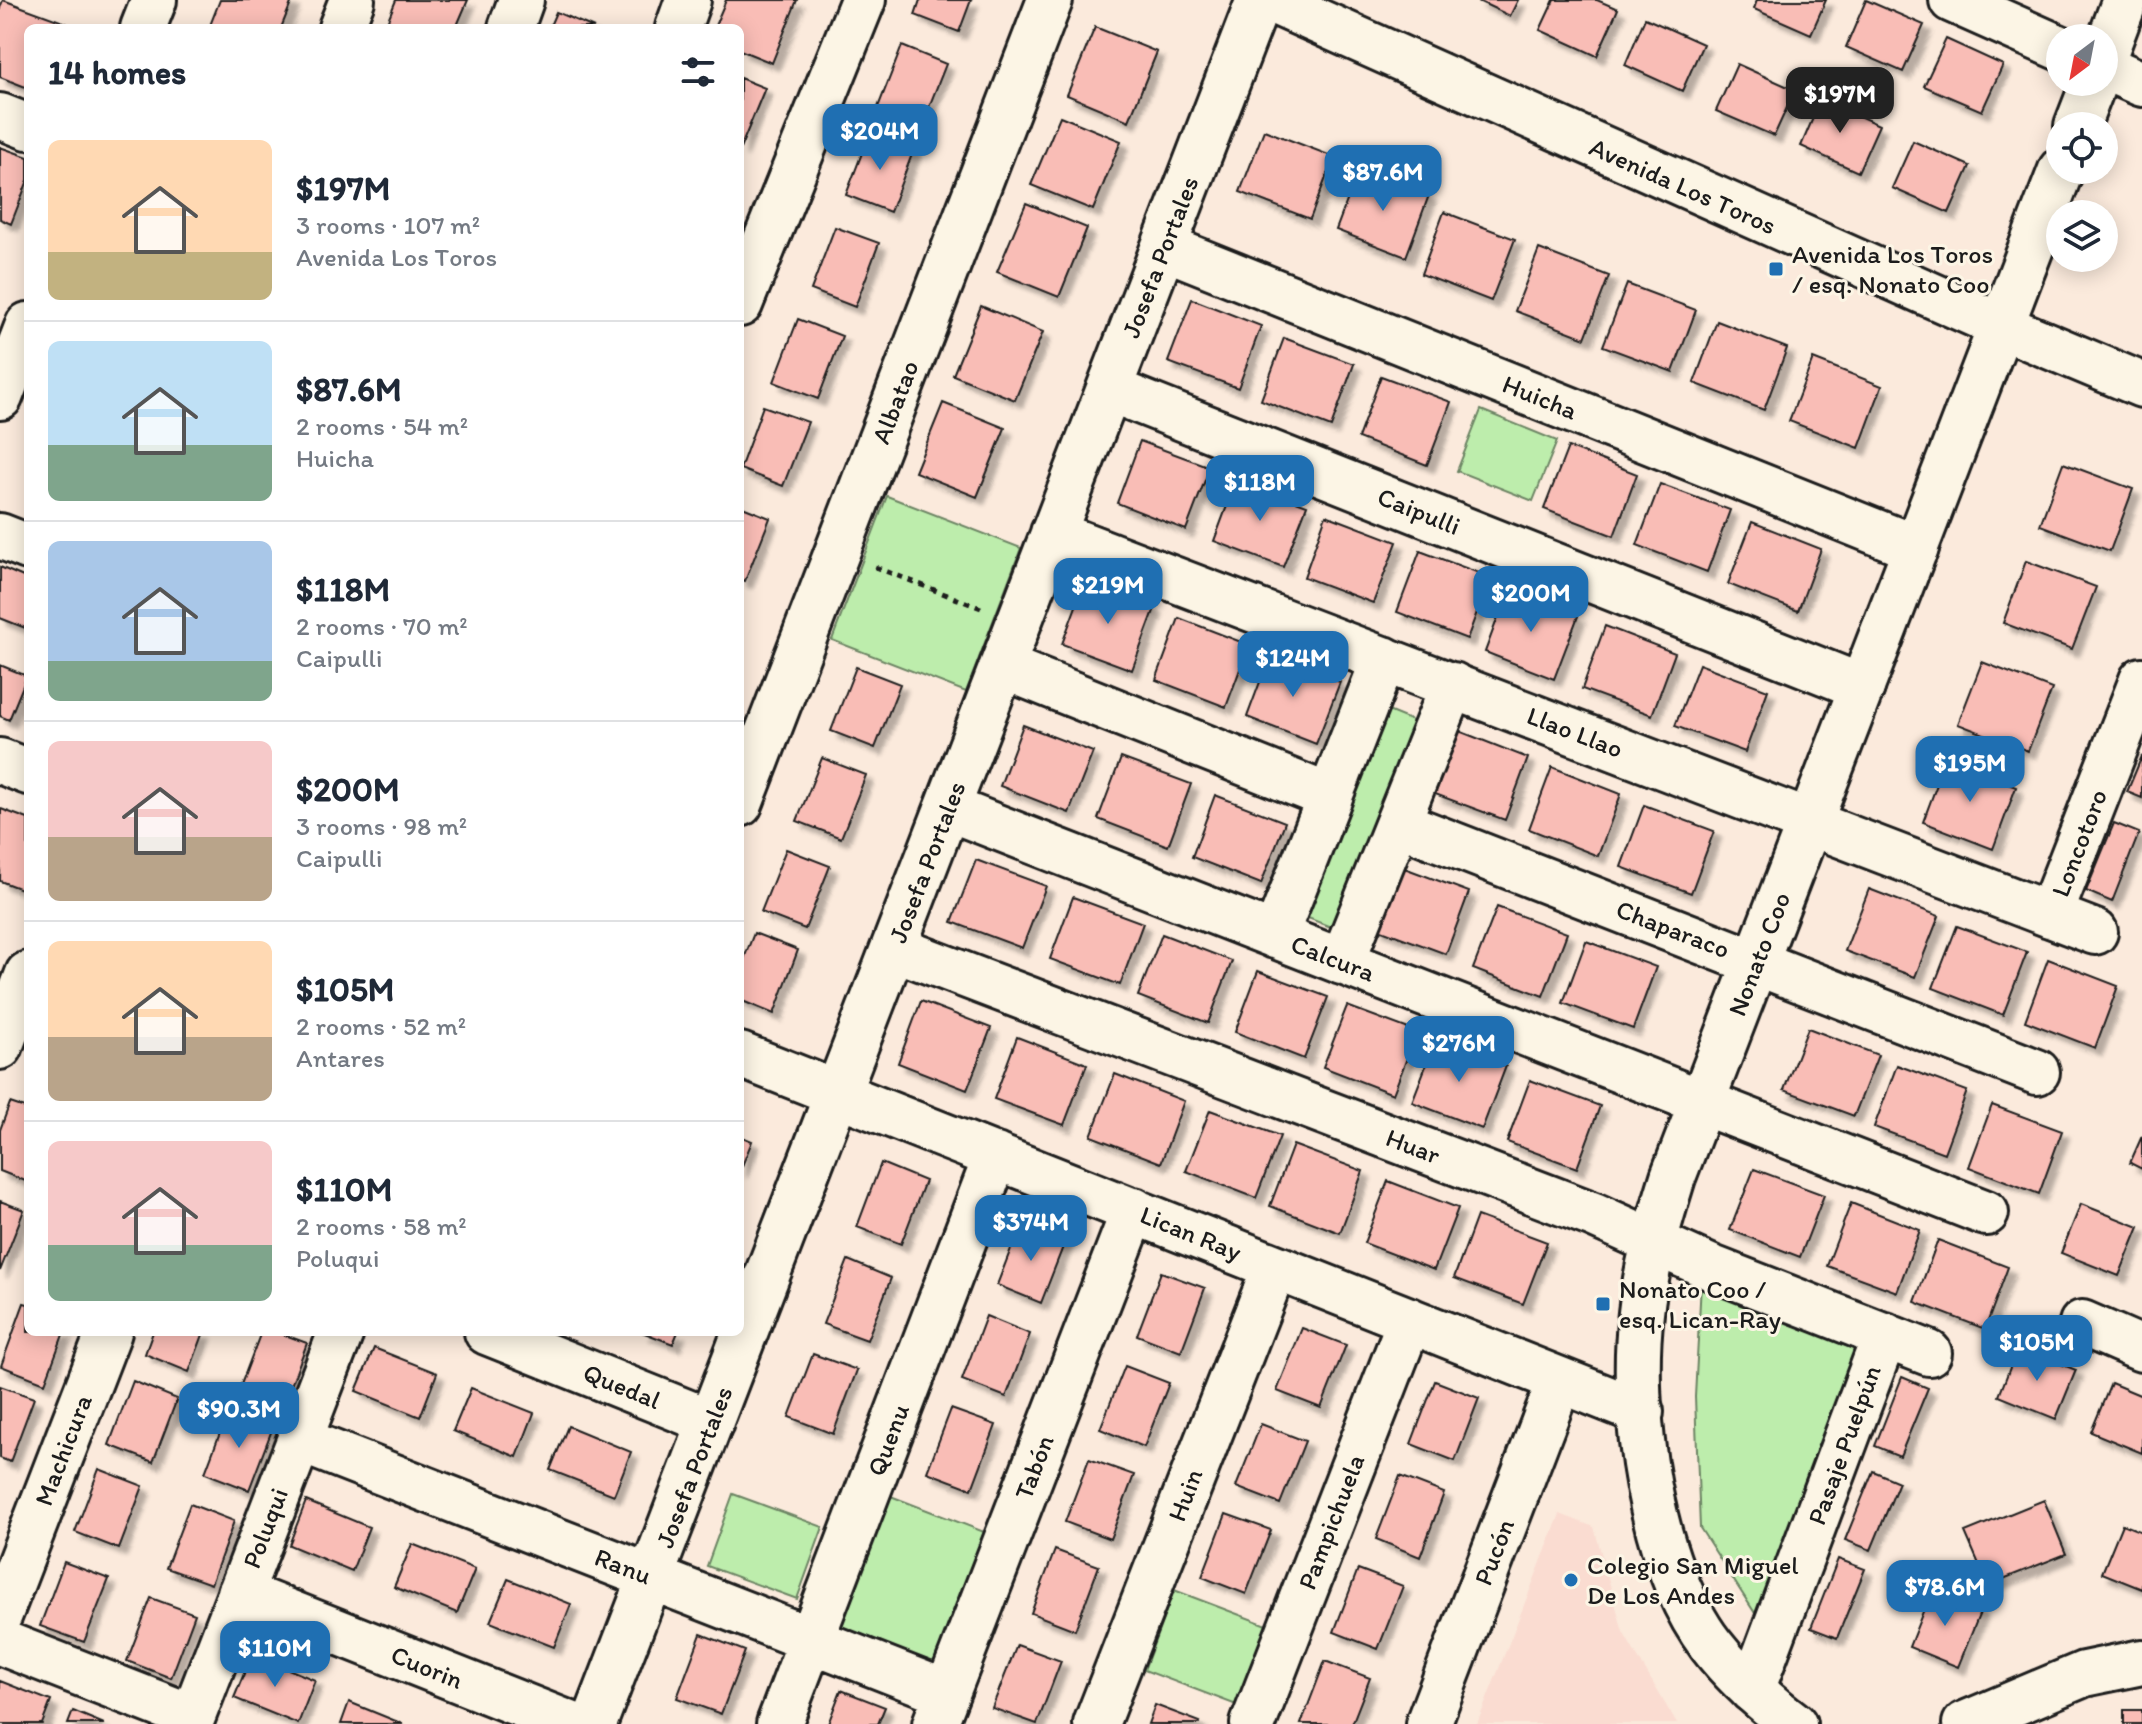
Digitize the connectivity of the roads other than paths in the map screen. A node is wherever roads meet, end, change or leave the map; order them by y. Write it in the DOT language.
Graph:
graph roads {
  1 [pos="154,0"];
  2 [pos="352,0"];
  3 [pos="521,0"];
  4 [pos="688,0"];
  5 [pos="863,0"];
  6 [pos="1050,0"];
  7 [pos="1259,0"];
  8 [pos="1270,0"];
  9 [pos="1952,0"];
  10 [pos="2125,0"];
  11 [pos="145,24"];
  12 [pos="343,24"];
  13 [pos="512,24"];
  14 [pos="679,24"];
  15 [pos="2116,24"];
  16 [pos="2046,42"];
  17 [pos="2118,73"];
  18 [pos="2142,84"];
  19 [pos="0,116"];
  20 [pos="24,125"];
  21 [pos="2056,184"];
  22 [pos="1164,247"];
  23 [pos="744,294"];
  24 [pos="2001,326"];
  25 [pos="24,339"];
  26 [pos="2142,385"];
  27 [pos="1109,389"];
  28 [pos="0,397"];
  29 [pos="1053,533"];
  30 [pos="0,536"];
  31 [pos="24,545"];
  32 [pos="1916,548"];
  33 [pos="1384,659"];
  34 [pos="1002,666"];
  35 [pos="2142,680"];
  36 [pos="1453,685"];
  37 [pos="1862,687"];
  38 [pos="0,761"];
  39 [pos="24,770"];
  40 [pos="744,794"];
  41 [pos="1330,797"];
  42 [pos="948,808"];
  43 [pos="1810,822"];
  44 [pos="1398,823"];
  45 [pos="2050,915"];
  46 [pos="2095,932"];
  47 [pos="1275,936"];
  48 [pos="894,948"];
  49 [pos="1756,961"];
  50 [pos="1342,962"];
  51 [pos="24,984"];
  52 [pos="0,1047"];
  53 [pos="744,1057"];
  54 [pos="2037,1072"];
  55 [pos="837,1093"];
  56 [pos="1702,1102"];
  57 [pos="996,1156"];
  58 [pos="1134,1210"];
  59 [pos="1986,1213"];
  60 [pos="1654,1242"];
  61 [pos="756,1257"];
  62 [pos="1275,1267"];
  63 [pos="744,1301"];
  64 [pos="1410,1320"];
  65 [pos="2082,1323"];
  66 [pos="1885,1335"];
  67 [pos="107,1336"];
  68 [pos="339,1336"];
  69 [pos="497,1336"];
  70 [pos="734,1336"];
  71 [pos="2142,1349"];
  72 [pos="1929,1353"];
  73 [pos="1560,1380"];
  74 [pos="1641,1412"];
  75 [pos="711,1422"];
  76 [pos="300,1440"];
  77 [pos="651,1577"];
  78 [pos="240,1593"];
  79 [pos="0,1614"];
  80 [pos="811,1640"];
  81 [pos="0,1642"];
  82 [pos="2142,1662"];
  83 [pos="1752,1690"];
  84 [pos="941,1708"];
  85 [pos="191,1720"];
  86 [pos="570,1724"];
  87 [pos="594,1724"];
  88 [pos="779,1724"];
  89 [pos="1096,1724"];
  90 [pos="1253,1724"];
  91 [pos="1428,1724"];
  92 [pos="1794,1724"];
  93 [pos="1965,1724"];
  1 -- 11 [label="street"];
  2 -- 12 [label="street"];
  3 -- 13 [label="street"];
  4 -- 14 [label="street"];
  5 -- 23 [label="street"];
  6 -- 40 [label="street, Albatao"];
  7 -- 22 [label="street, Josefa Portales"];
  8 -- 24 [label="street, Avenida Los Toros"];
  9 -- 16 [label="street"];
  10 -- 15 [label="street"];
  17 -- 18 [label="street"];
  19 -- 20 [label="street"];
  21 -- 24 [label="street, Nonato Coo"];
  22 -- 27 [label="street, Josefa Portales"];
  22 -- 32 [label="street, Huicha"];
  24 -- 26 [label="street, Avenida Los Toros"];
  24 -- 32 [label="street, Nonato Coo"];
  25 -- 28 [label="street"];
  27 -- 29 [label="street, Josefa Portales"];
  27 -- 37 [label="street, Caipulli"];
  29 -- 33 [label="street, Llao Llao"];
  29 -- 34 [label="street, Josefa Portales"];
  30 -- 31 [label="street"];
  32 -- 37 [label="street, Nonato Coo"];
  33 -- 36 [label="street, Llao Llao"];
  33 -- 41 [label="street"];
  34 -- 41 [label="street"];
  34 -- 42 [label="street, Josefa Portales"];
  35 -- 45 [label="street, Loncotoro"];
  36 -- 43 [label="street, Llao Llao"];
  36 -- 44 [label="street"];
  37 -- 43 [label="street, Nonato Coo"];
  38 -- 39 [label="street"];
  41 -- 47 [label="street"];
  42 -- 47 [label="street, Calcura"];
  42 -- 48 [label="street, Josefa Portales"];
  43 -- 45 [label="street, Llao Llao"];
  43 -- 49 [label="street, Nonato Coo"];
  44 -- 49 [label="street, Chaparaco"];
  44 -- 50 [label="street"];
  45 -- 46 [label="street, Llao Llao"];
  47 -- 50 [label="street, Calcura"];
  48 -- 55 [label="street, Josefa Portales"];
  48 -- 60 [label="street, Huar"];
  49 -- 54 [label="street, Chaparaco"];
  49 -- 56 [label="street, Nonato Coo"];
  50 -- 56 [label="street, Calcura"];
  51 -- 52 [label="street"];
  53 -- 55 [label="street, Lican Ray"];
  55 -- 57 [label="street, Lican Ray"];
  55 -- 61 [label="street, Josefa Portales"];
  56 -- 59 [label="street, Calcura"];
  56 -- 60 [label="street, Nonato Coo"];
  57 -- 58 [label="street, Lican Ray"];
  57 -- 80 [label="street, Quenu"];
  58 -- 62 [label="street, Lican Ray"];
  58 -- 84 [label="street, Tabón"];
  60 -- 66 [label="street, Huar"];
  60 -- 74 [label="street, Nonato Coo"];
  61 -- 63 [label="street, Josefa Portales"];
  62 -- 64 [label="street, Lican Ray"];
  62 -- 89 [label="street, Huin"];
  64 -- 73 [label="street, Lican Ray"];
  64 -- 90 [label="street, Pampichuela"];
  65 -- 71 [label="street"];
  66 -- 72 [label="street, Huar"];
  66 -- 83 [label="street, Pasaje Puelpún"];
  67 -- 79 [label="street, Machicura"];
  68 -- 76 [label="street, Poluqui"];
  69 -- 75 [label="street, Quedal"];
  70 -- 75 [label="street, Josefa Portales"];
  73 -- 74 [label="street, Lican Ray"];
  73 -- 91 [label="street, Pucón"];
  74 -- 83 [label="street, Nonato Coo"];
  75 -- 77 [label="street, Josefa Portales"];
  76 -- 77 [label="street, Ranu"];
  76 -- 78 [label="street, Poluqui"];
  77 -- 80 [label="street, Ranu"];
  77 -- 87 [label="street, Josefa Portales"];
  78 -- 85 [label="street, Poluqui"];
  78 -- 86 [label="street, Cuorin"];
  80 -- 84 [label="street, Ranu"];
  80 -- 88 [label="street, Quenu"];
  81 -- 85 [label="street"];
  82 -- 93 [label="street"];
  83 -- 92 [label="street, Nonato Coo"];
}
